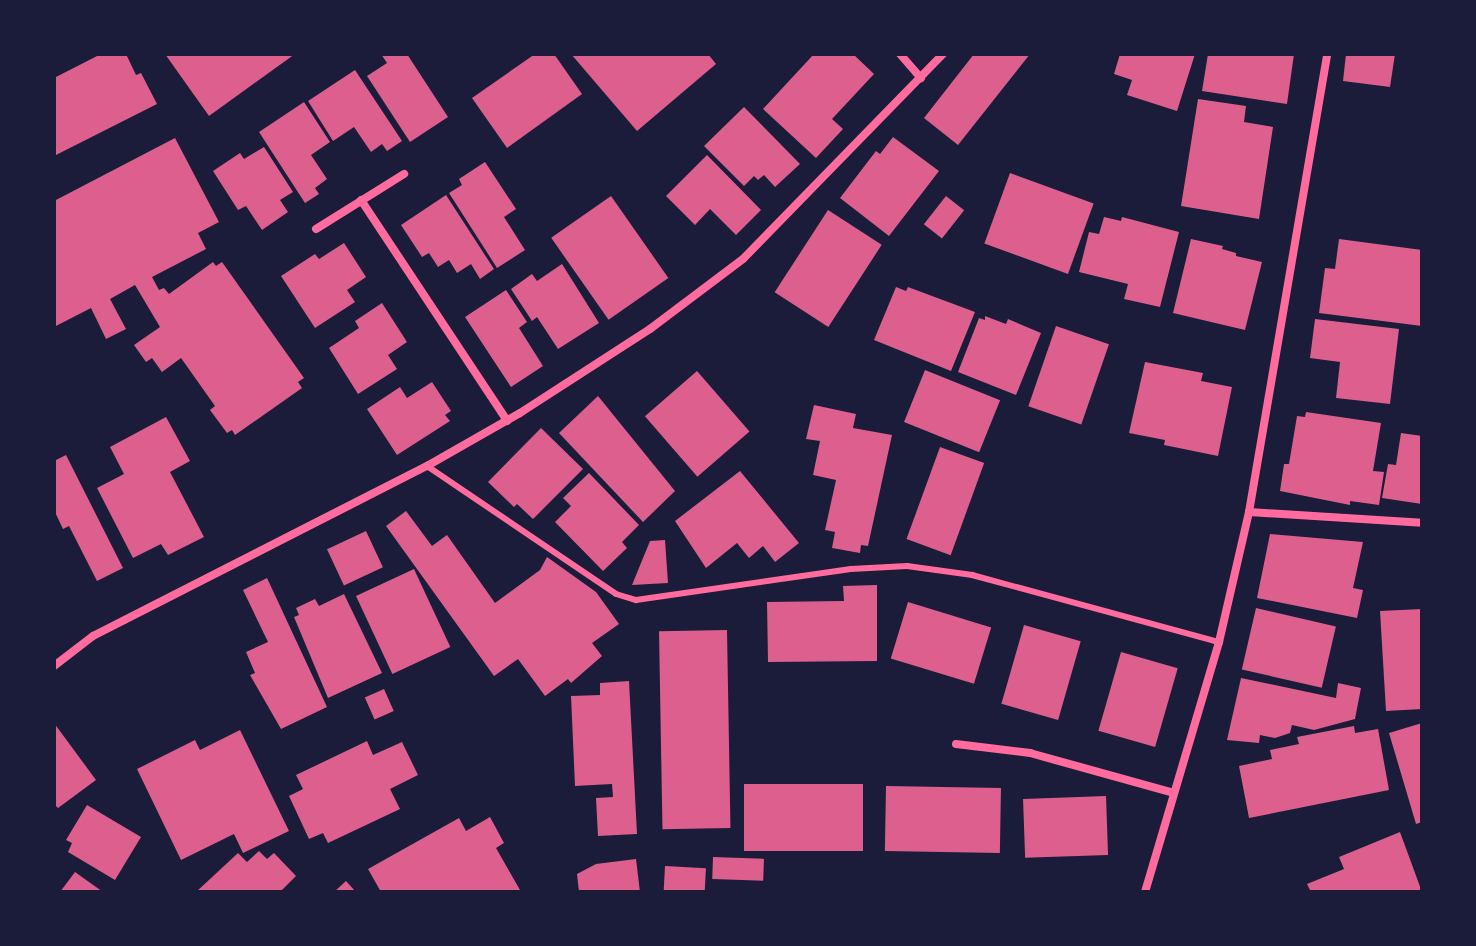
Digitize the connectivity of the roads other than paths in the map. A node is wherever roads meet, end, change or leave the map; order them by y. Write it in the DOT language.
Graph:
graph roads {
  1 [pos="900,54"];
  2 [pos="943,54"];
  3 [pos="1327,54"];
  4 [pos="921,78"];
  5 [pos="404,174"];
  6 [pos="361,200"];
  7 [pos="316,229"];
  8 [pos="507,421"];
  9 [pos="427,466"];
  10 [pos="1249,512"];
  11 [pos="1422,523"];
  12 [pos="1219,642"];
  13 [pos="54,666"];
  14 [pos="956,744"];
  15 [pos="1174,793"];
  16 [pos="1145,892"];
  1 -- 4 [label="street"];
  2 -- 4 [label="street"];
  3 -- 10 [label="street"];
  4 -- 8 [label="street"];
  5 -- 6 [label="street"];
  6 -- 7 [label="street"];
  6 -- 8 [label="street"];
  8 -- 9 [label="street"];
  9 -- 12 [label="lane"];
  9 -- 13 [label="street"];
  10 -- 11 [label="street"];
  10 -- 12 [label="street"];
  12 -- 15 [label="street"];
  14 -- 15 [label="street"];
  15 -- 16 [label="street"];
}
